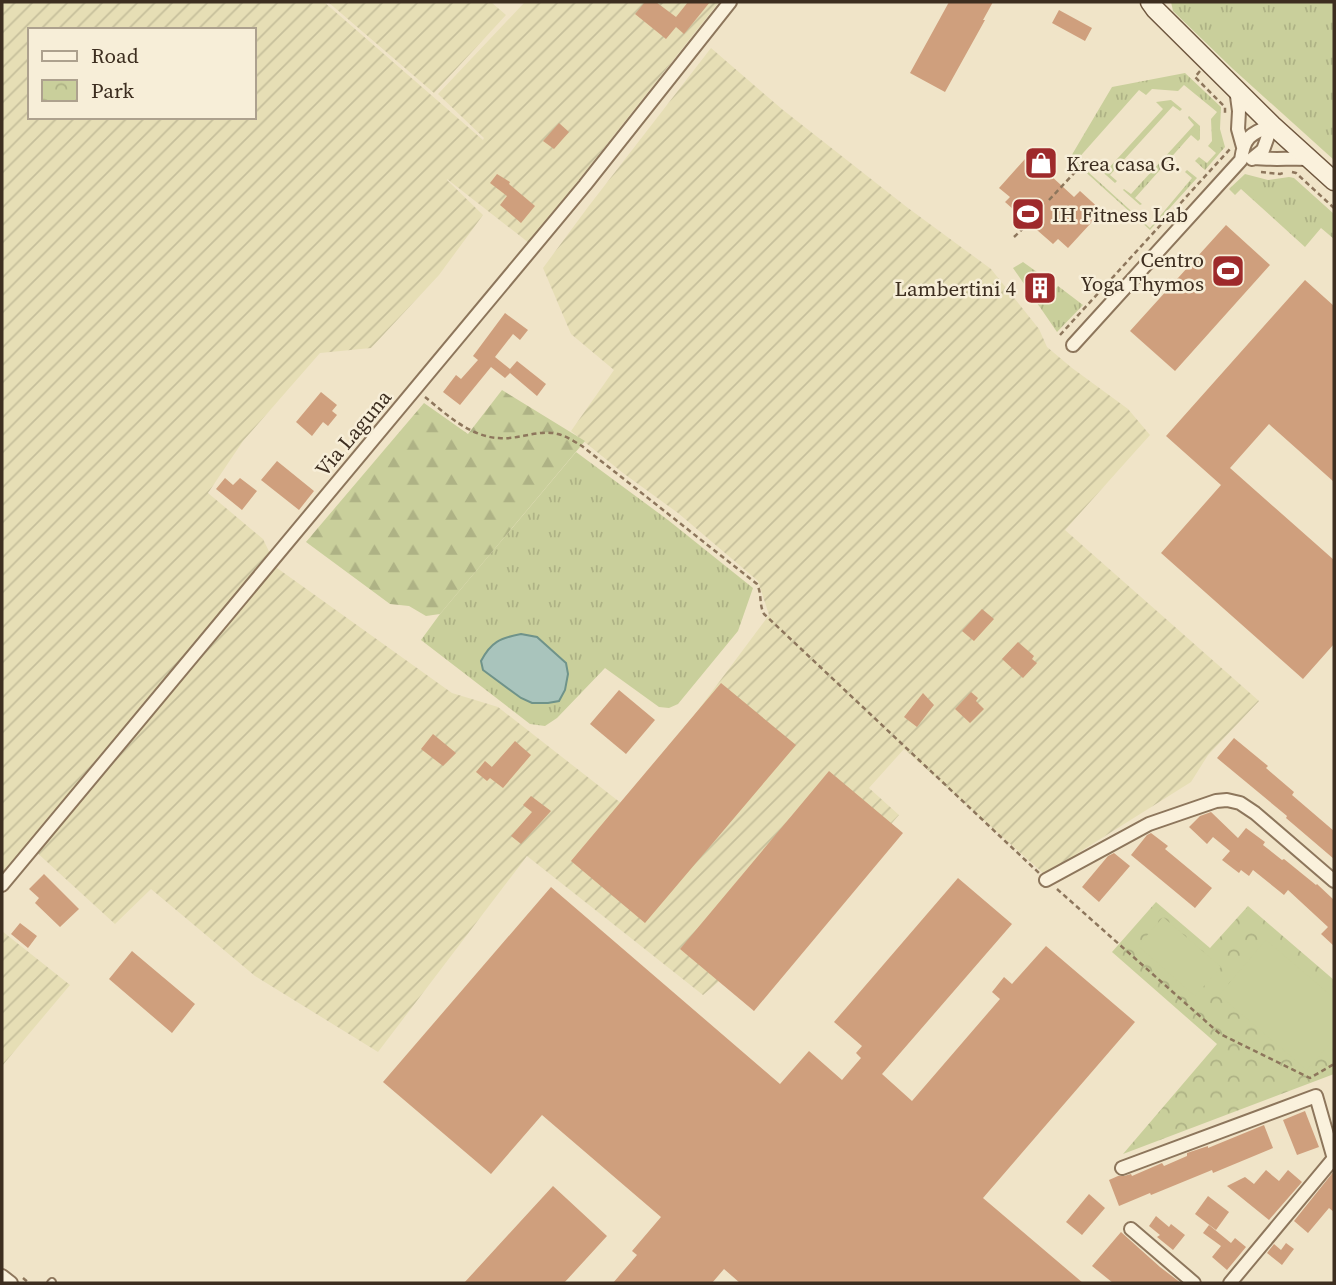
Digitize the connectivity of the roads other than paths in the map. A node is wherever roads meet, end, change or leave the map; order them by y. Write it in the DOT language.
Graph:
graph roads {
  1 [pos="730,2"];
  2 [pos="1155,4"];
  3 [pos="1236,89"];
  4 [pos="1272,125"];
  5 [pos="1242,154"];
  6 [pos="1310,159"];
  7 [pos="1334,181"];
  8 [pos="1073,345"];
  9 [pos="1046,880"];
  10 [pos="1334,881"];
  11 [pos="2,885"];
  12 [pos="1334,1158"];
  13 [pos="1122,1168"];
  14 [pos="1131,1228"];
  15 [pos="2,1276"];
  16 [pos="11,1283"];
  17 [pos="1194,1283"];
  18 [pos="1230,1283"];
  1 -- 11 [label="street, Via Laguna"];
  2 -- 3 [label="main road"];
  3 -- 4 [label="main road"];
  3 -- 5 [label="street"];
  4 -- 5 [label="street"];
  4 -- 5 [label="street"];
  4 -- 6 [label="main road"];
  5 -- 6 [label="street"];
  5 -- 8 [label="street"];
  6 -- 7 [label="main road"];
  9 -- 10 [label="street"];
  12 -- 13 [label="street"];
  12 -- 18 [label="street"];
  14 -- 17 [label="street"];
  15 -- 16 [label="street"];
}
